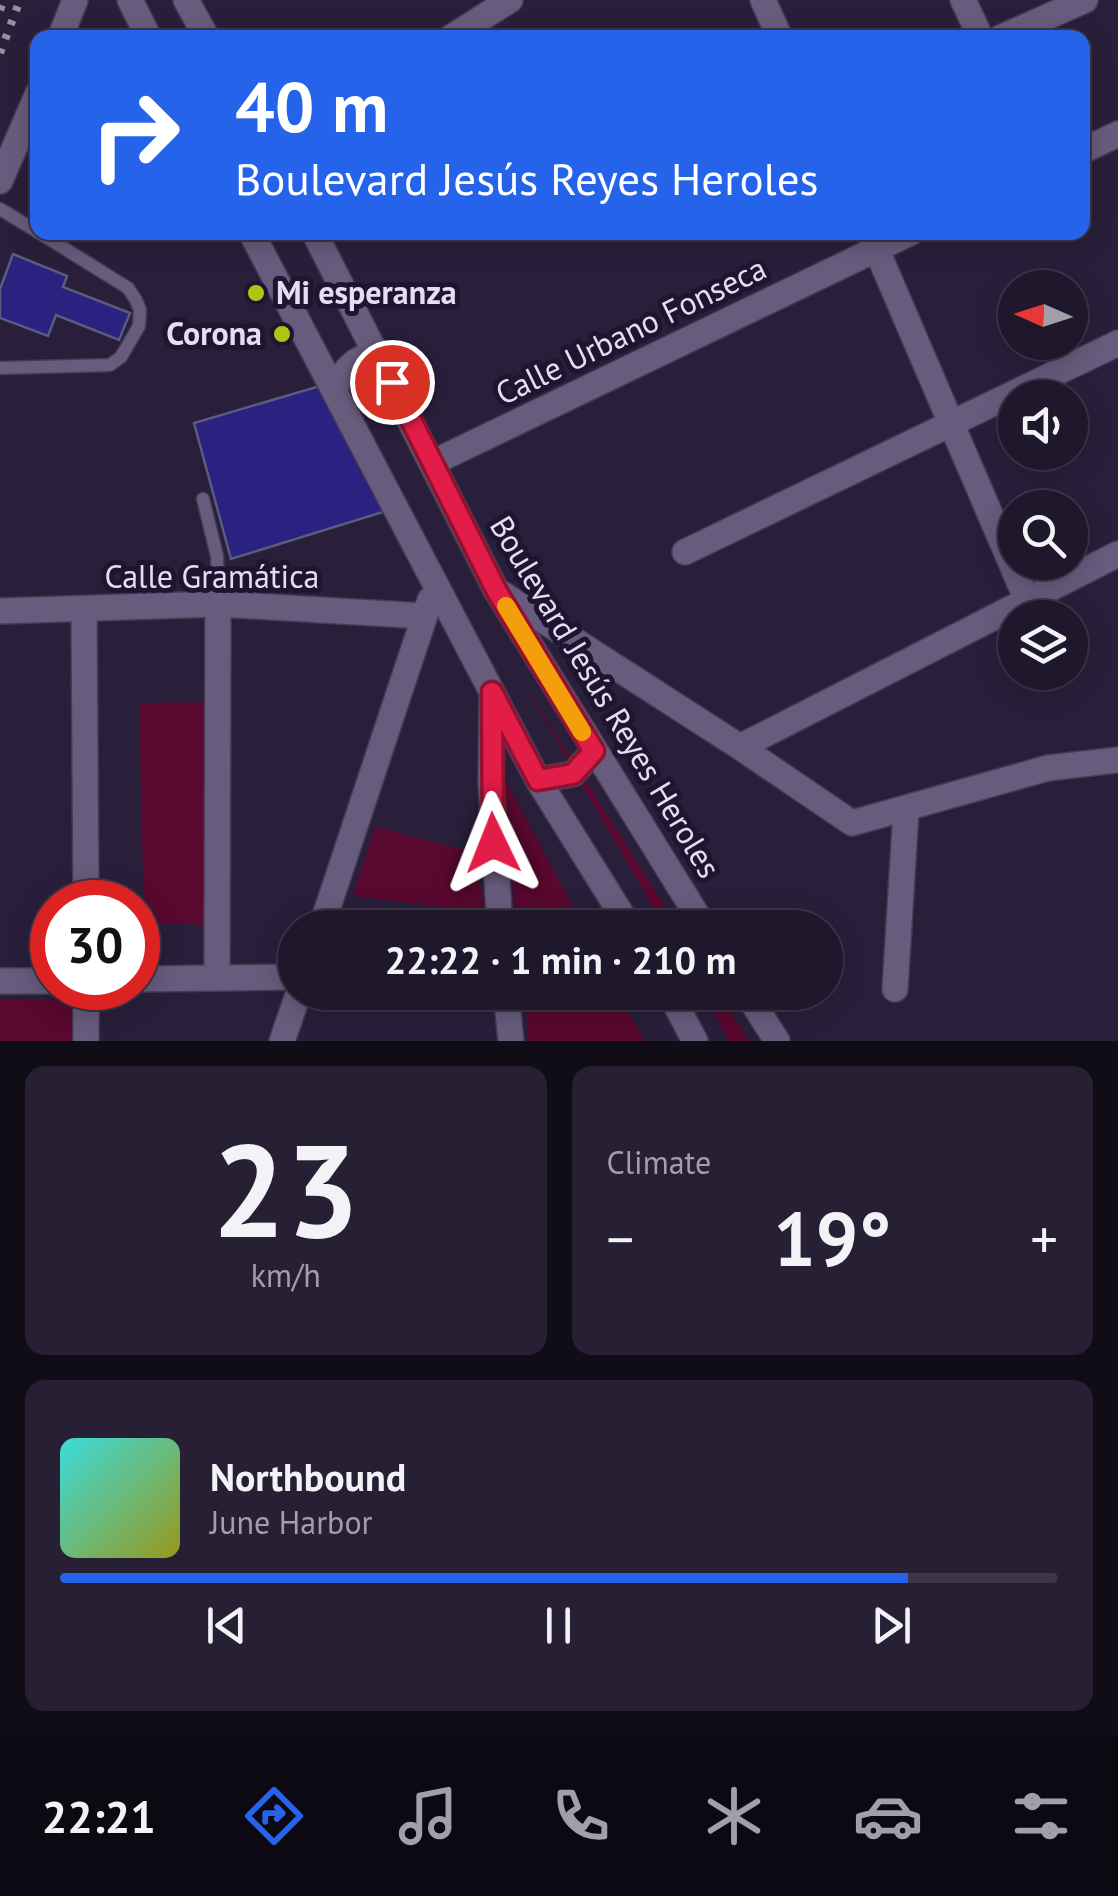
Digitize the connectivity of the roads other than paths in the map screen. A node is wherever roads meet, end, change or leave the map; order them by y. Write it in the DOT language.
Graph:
graph roads {
  1 [pos="75,0"];
  2 [pos="130,0"];
  3 [pos="186,0"];
  4 [pos="510,0"];
  5 [pos="762,0"];
  6 [pos="963,0"];
  7 [pos="1084,0"];
  8 [pos="63,30"];
  9 [pos="145,30"];
  10 [pos="203,30"];
  11 [pos="463,30"];
  12 [pos="776,30"];
  13 [pos="977,30"];
  14 [pos="1018,30"];
  15 [pos="30,112"];
  16 [pos="1118,134"];
  17 [pos="1090,146"];
  18 [pos="0,182"];
  19 [pos="0,209"];
  20 [pos="30,227"];
  21 [pos="51,240"];
  22 [pos="255,240"];
  23 [pos="318,240"];
  24 [pos="872,241"];
  25 [pos="1118,342"];
  26 [pos="378,354"];
  27 [pos="0,368"];
  28 [pos="335,387"];
  29 [pos="950,423"];
  30 [pos="432,463"];
  31 [pos="203,499"];
  32 [pos="685,552"];
  33 [pos="1118,554"];
  34 [pos="436,584"];
  35 [pos="496,590"];
  36 [pos="1028,600"];
  37 [pos="218,604"];
  38 [pos="84,609"];
  39 [pos="0,610"];
  40 [pos="998,615"];
  41 [pos="424,616"];
  42 [pos="492,692"];
  43 [pos="740,747"];
  44 [pos="594,751"];
  45 [pos="1118,760"];
  46 [pos="538,780"];
  47 [pos="906,810"];
  48 [pos="86,880"];
  49 [pos="326,910"];
  50 [pos="499,910"];
  51 [pos="619,910"];
  52 [pos="694,910"];
  53 [pos="278,977"];
  54 [pos="217,978"];
  55 [pos="160,979"];
  56 [pos="0,981"];
  57 [pos="30,981"];
  58 [pos="896,989"];
  59 [pos="86,1010"];
  60 [pos="293,1010"];
  61 [pos="508,1010"];
  62 [pos="679,1010"];
  63 [pos="757,1010"];
  64 [pos="86,1041"];
  65 [pos="282,1041"];
  66 [pos="511,1041"];
  67 [pos="695,1041"];
  68 [pos="777,1041"];
  1 -- 8 [label="street"];
  2 -- 9 [label="street"];
  3 -- 10 [label="street"];
  4 -- 11 [label="street"];
  5 -- 12 [label="street"];
  6 -- 13 [label="street"];
  7 -- 14 [label="street"];
  15 -- 18 [label="street"];
  16 -- 17 [label="street"];
  19 -- 20 [label="lane"];
  21 -- 27 [label="lane"];
  22 -- 28 [label="street"];
  23 -- 26 [label="street, Boulevard Jesús Reyes Heroles"];
  24 -- 29 [label="street"];
  24 -- 30 [label="street, Calle Urbano Fonseca"];
  25 -- 29 [label="street"];
  26 -- 28 [label="street"];
  26 -- 30 [label="street, Boulevard Jesús Reyes Heroles"];
  28 -- 34 [label="street"];
  29 -- 32 [label="street"];
  29 -- 36 [label="street"];
  30 -- 35 [label="street, Boulevard Jesús Reyes Heroles"];
  31 -- 37 [label="lane"];
  33 -- 36 [label="street"];
  34 -- 41 [label="street"];
  34 -- 42 [label="street"];
  35 -- 43 [label="street"];
  35 -- 44 [label="street, Boulevard Jesús Reyes Heroles"];
  37 -- 38 [label="street, Calle Gramática"];
  37 -- 41 [label="street, Calle Gramática"];
  37 -- 54 [label="street"];
  38 -- 39 [label="street, Calle Gramática"];
  38 -- 48 [label="street"];
  40 -- 43 [label="street"];
  41 -- 49 [label="street"];
  42 -- 46 [label="street"];
  42 -- 50 [label="street"];
  43 -- 47 [label="street"];
  44 -- 46 [label="street"];
  44 -- 52 [label="street, Boulevard Jesús Reyes Heroles"];
  45 -- 47 [label="street"];
  46 -- 51 [label="street"];
  47 -- 58 [label="street"];
  53 -- 54 [label="street"];
  54 -- 55 [label="street"];
  56 -- 57 [label="street"];
  59 -- 64 [label="street"];
  60 -- 65 [label="street"];
  61 -- 66 [label="street"];
  62 -- 67 [label="street"];
  63 -- 68 [label="street"];
}
